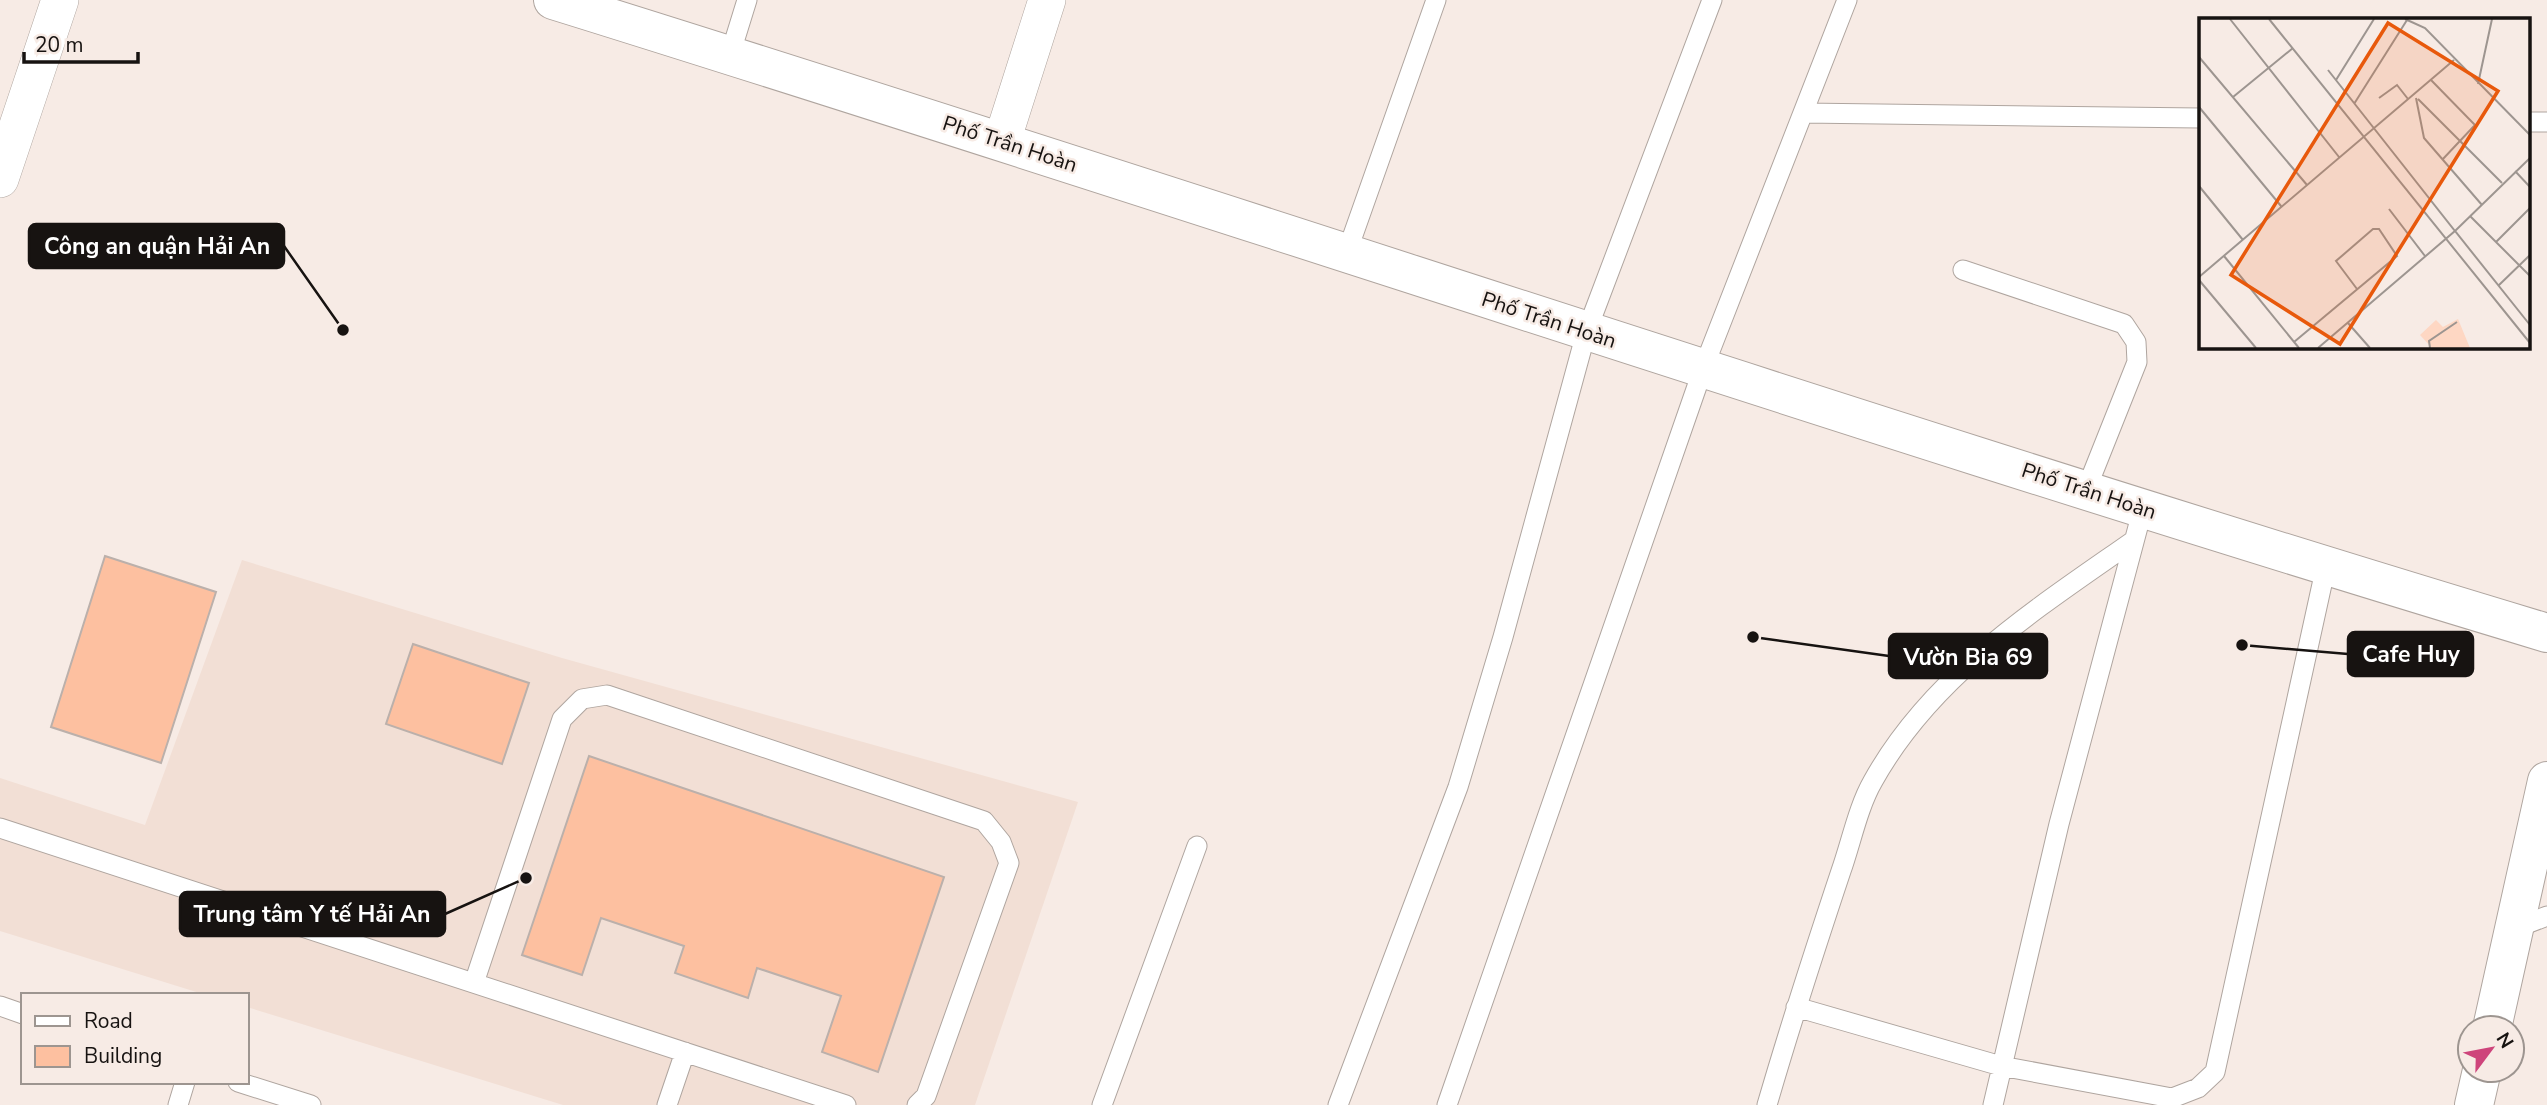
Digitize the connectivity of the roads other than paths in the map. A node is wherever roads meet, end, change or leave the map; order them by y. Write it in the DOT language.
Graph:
graph roads {
  1 [pos="60,0"];
  2 [pos="552,0"];
  3 [pos="747,0"];
  4 [pos="1047,0"];
  5 [pos="1436,0"];
  6 [pos="1712,0"];
  7 [pos="1847,0"];
  8 [pos="730,55"];
  9 [pos="1803,113"];
  10 [pos="2199,118"];
  11 [pos="1002,141"];
  12 [pos="0,179"];
  13 [pos="1348,252"];
  14 [pos="1963,270"];
  15 [pos="1586,333"];
  16 [pos="1703,369"];
  17 [pos="2086,490"];
  18 [pos="2138,525"];
  19 [pos="2326,566"];
  20 [pos="2547,633"];
  21 [pos="2547,781"];
  22 [pos="0,828"];
  23 [pos="1196,846"];
  24 [pos="2531,922"];
  25 [pos="474,983"];
  26 [pos="0,1006"];
  27 [pos="1796,1007"];
  28 [pos="21,1013"];
  29 [pos="2497,1014"];
  30 [pos="685,1052"];
  31 [pos="2001,1066"];
  32 [pos="184,1084"];
  33 [pos="244,1084"];
  34 [pos="2479,1084"];
  35 [pos="178,1105"];
  36 [pos="311,1105"];
  37 [pos="667,1105"];
  38 [pos="846,1105"];
  39 [pos="917,1105"];
  40 [pos="1102,1105"];
  41 [pos="1338,1105"];
  42 [pos="1447,1105"];
  43 [pos="1767,1105"];
  44 [pos="1993,1105"];
  45 [pos="2474,1105"];
  1 -- 12 [label="street"];
  2 -- 8 [label="street, Phố Trần Hoàn"];
  3 -- 8 [label="lane"];
  4 -- 11 [label="street"];
  5 -- 13 [label="lane"];
  6 -- 15 [label="lane"];
  7 -- 9 [label="lane"];
  8 -- 11 [label="street, Phố Trần Hoàn"];
  9 -- 10 [label="lane"];
  9 -- 16 [label="lane"];
  11 -- 13 [label="street, Phố Trần Hoàn"];
  13 -- 15 [label="street, Phố Trần Hoàn"];
  14 -- 17 [label="lane"];
  15 -- 16 [label="street, Phố Trần Hoàn"];
  15 -- 41 [label="lane"];
  16 -- 17 [label="street, Phố Trần Hoàn"];
  16 -- 42 [label="lane"];
  17 -- 18 [label="street, Phố Trần Hoàn"];
  18 -- 19 [label="street, Phố Trần Hoàn"];
  18 -- 27 [label="lane"];
  18 -- 31 [label="lane"];
  19 -- 20 [label="street, Phố Trần Hoàn"];
  19 -- 31 [label="lane"];
  21 -- 24 [label="street"];
  22 -- 25 [label="lane"];
  23 -- 40 [label="lane"];
  24 -- 29 [label="street"];
  25 -- 30 [label="lane"];
  25 -- 39 [label="lane"];
  26 -- 28 [label="lane"];
  27 -- 31 [label="lane"];
  27 -- 43 [label="lane"];
  30 -- 37 [label="lane"];
  30 -- 38 [label="lane"];
  31 -- 44 [label="lane"];
  32 -- 35 [label="lane"];
  33 -- 36 [label="lane"];
  34 -- 45 [label="street"];
}
